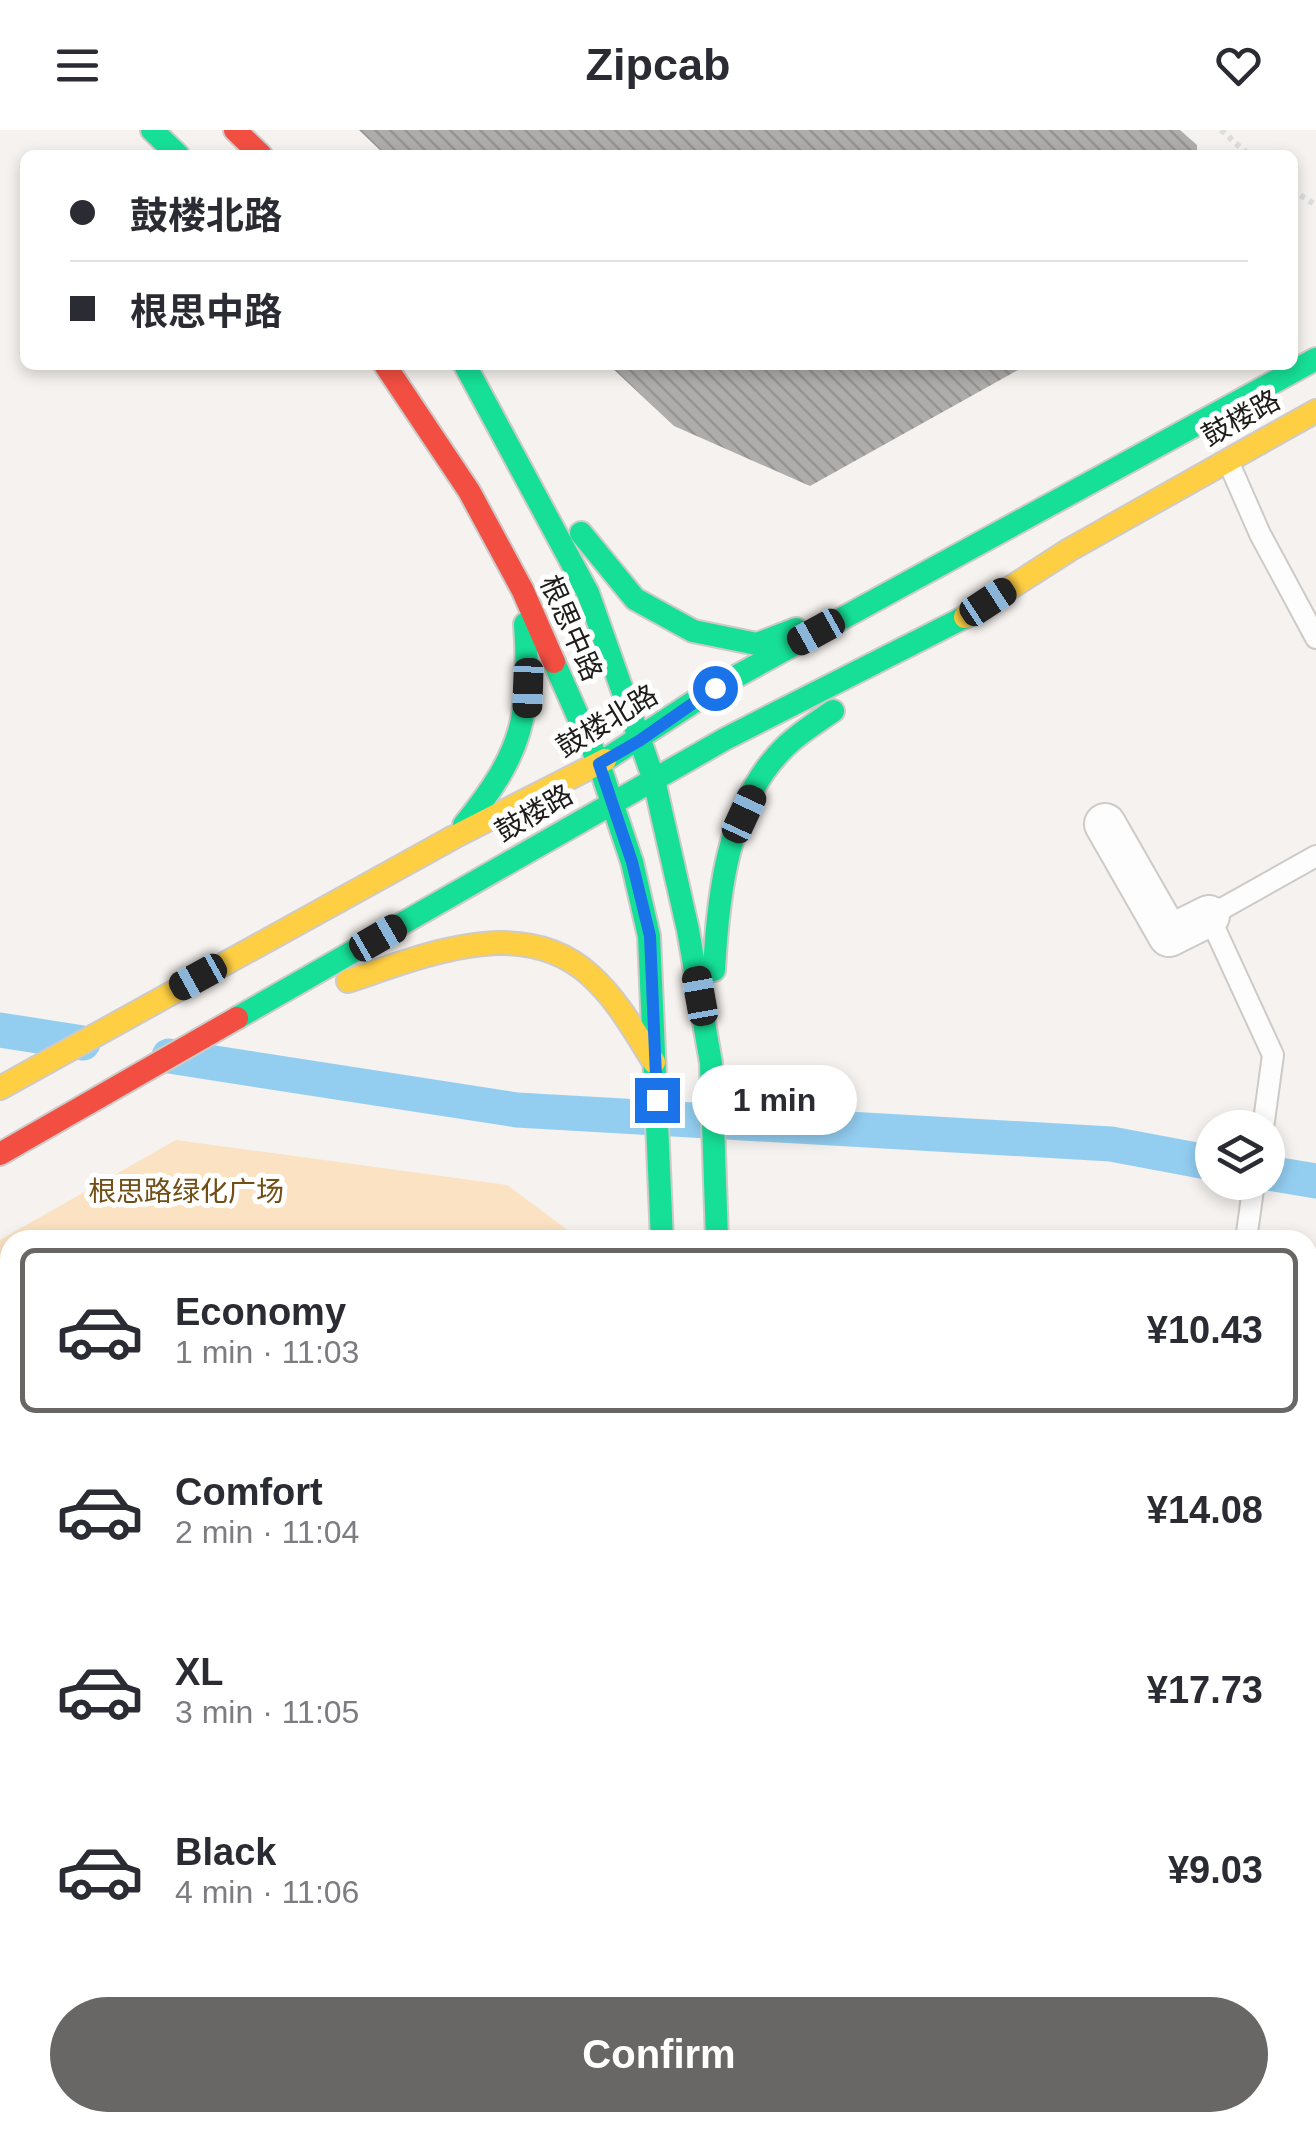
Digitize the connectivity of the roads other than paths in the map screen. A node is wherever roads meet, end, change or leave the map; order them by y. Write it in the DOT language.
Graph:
graph roads {
  1 [pos="152,130"];
  2 [pos="235,130"];
  3 [pos="173,150"];
  4 [pos="257,150"];
  5 [pos="388,370"];
  6 [pos="468,370"];
  7 [pos="469,370"];
  8 [pos="1297,370"];
  9 [pos="1314,412"];
  10 [pos="1227,460"];
  11 [pos="522,592"];
  12 [pos="882,594"];
  13 [pos="962,619"];
  14 [pos="1316,638"];
  15 [pos="639,741"];
  16 [pos="599,764"];
  17 [pos="654,780"];
  18 [pos="610,804"];
  19 [pos="1105,824"];
  20 [pos="454,837"];
  21 [pos="1316,856"];
  22 [pos="1209,916"];
  23 [pos="245,1014"];
  24 [pos="711,1063"];
  25 [pos="655,1065"];
  26 [pos="0,1088"];
  27 [pos="1265,1110"];
  28 [pos="0,1154"];
  29 [pos="1252,1200"];
  30 [pos="662,1230"];
  31 [pos="717,1230"];
  32 [pos="1247,1230"];
  1 -- 3 [label="street"];
  2 -- 4 [label="street"];
  5 -- 11 [label="street, 根思中路"];
  6 -- 15 [label="street, 根思中路"];
  7 -- 12 [label="street"];
  8 -- 12 [label="street, 鼓楼北路"];
  9 -- 10 [label="street, 鼓楼路"];
  10 -- 13 [label="street, 鼓楼路"];
  10 -- 14 [label="lane"];
  11 -- 16 [label="street, 根思中路"];
  11 -- 20 [label="street"];
  12 -- 15 [label="street, 鼓楼北路"];
  13 -- 17 [label="street, 鼓楼路"];
  13 -- 24 [label="street"];
  15 -- 16 [label="street, 鼓楼北路"];
  15 -- 17 [label="street, 根思中路"];
  16 -- 18 [label="street, 根思中路"];
  16 -- 20 [label="street, 鼓楼北路"];
  17 -- 18 [label="street, 鼓楼路"];
  17 -- 24 [label="street, 根思中路"];
  18 -- 23 [label="street, 鼓楼路"];
  18 -- 25 [label="street, 根思中路"];
  19 -- 22 [label="street"];
  20 -- 26 [label="street, 鼓楼北路"];
  21 -- 22 [label="lane"];
  22 -- 27 [label="lane"];
  23 -- 25 [label="street"];
  23 -- 28 [label="street, 鼓楼路"];
  24 -- 31 [label="street, 根思中路"];
  25 -- 30 [label="street, 根思中路"];
  29 -- 32 [label="lane"];
}
